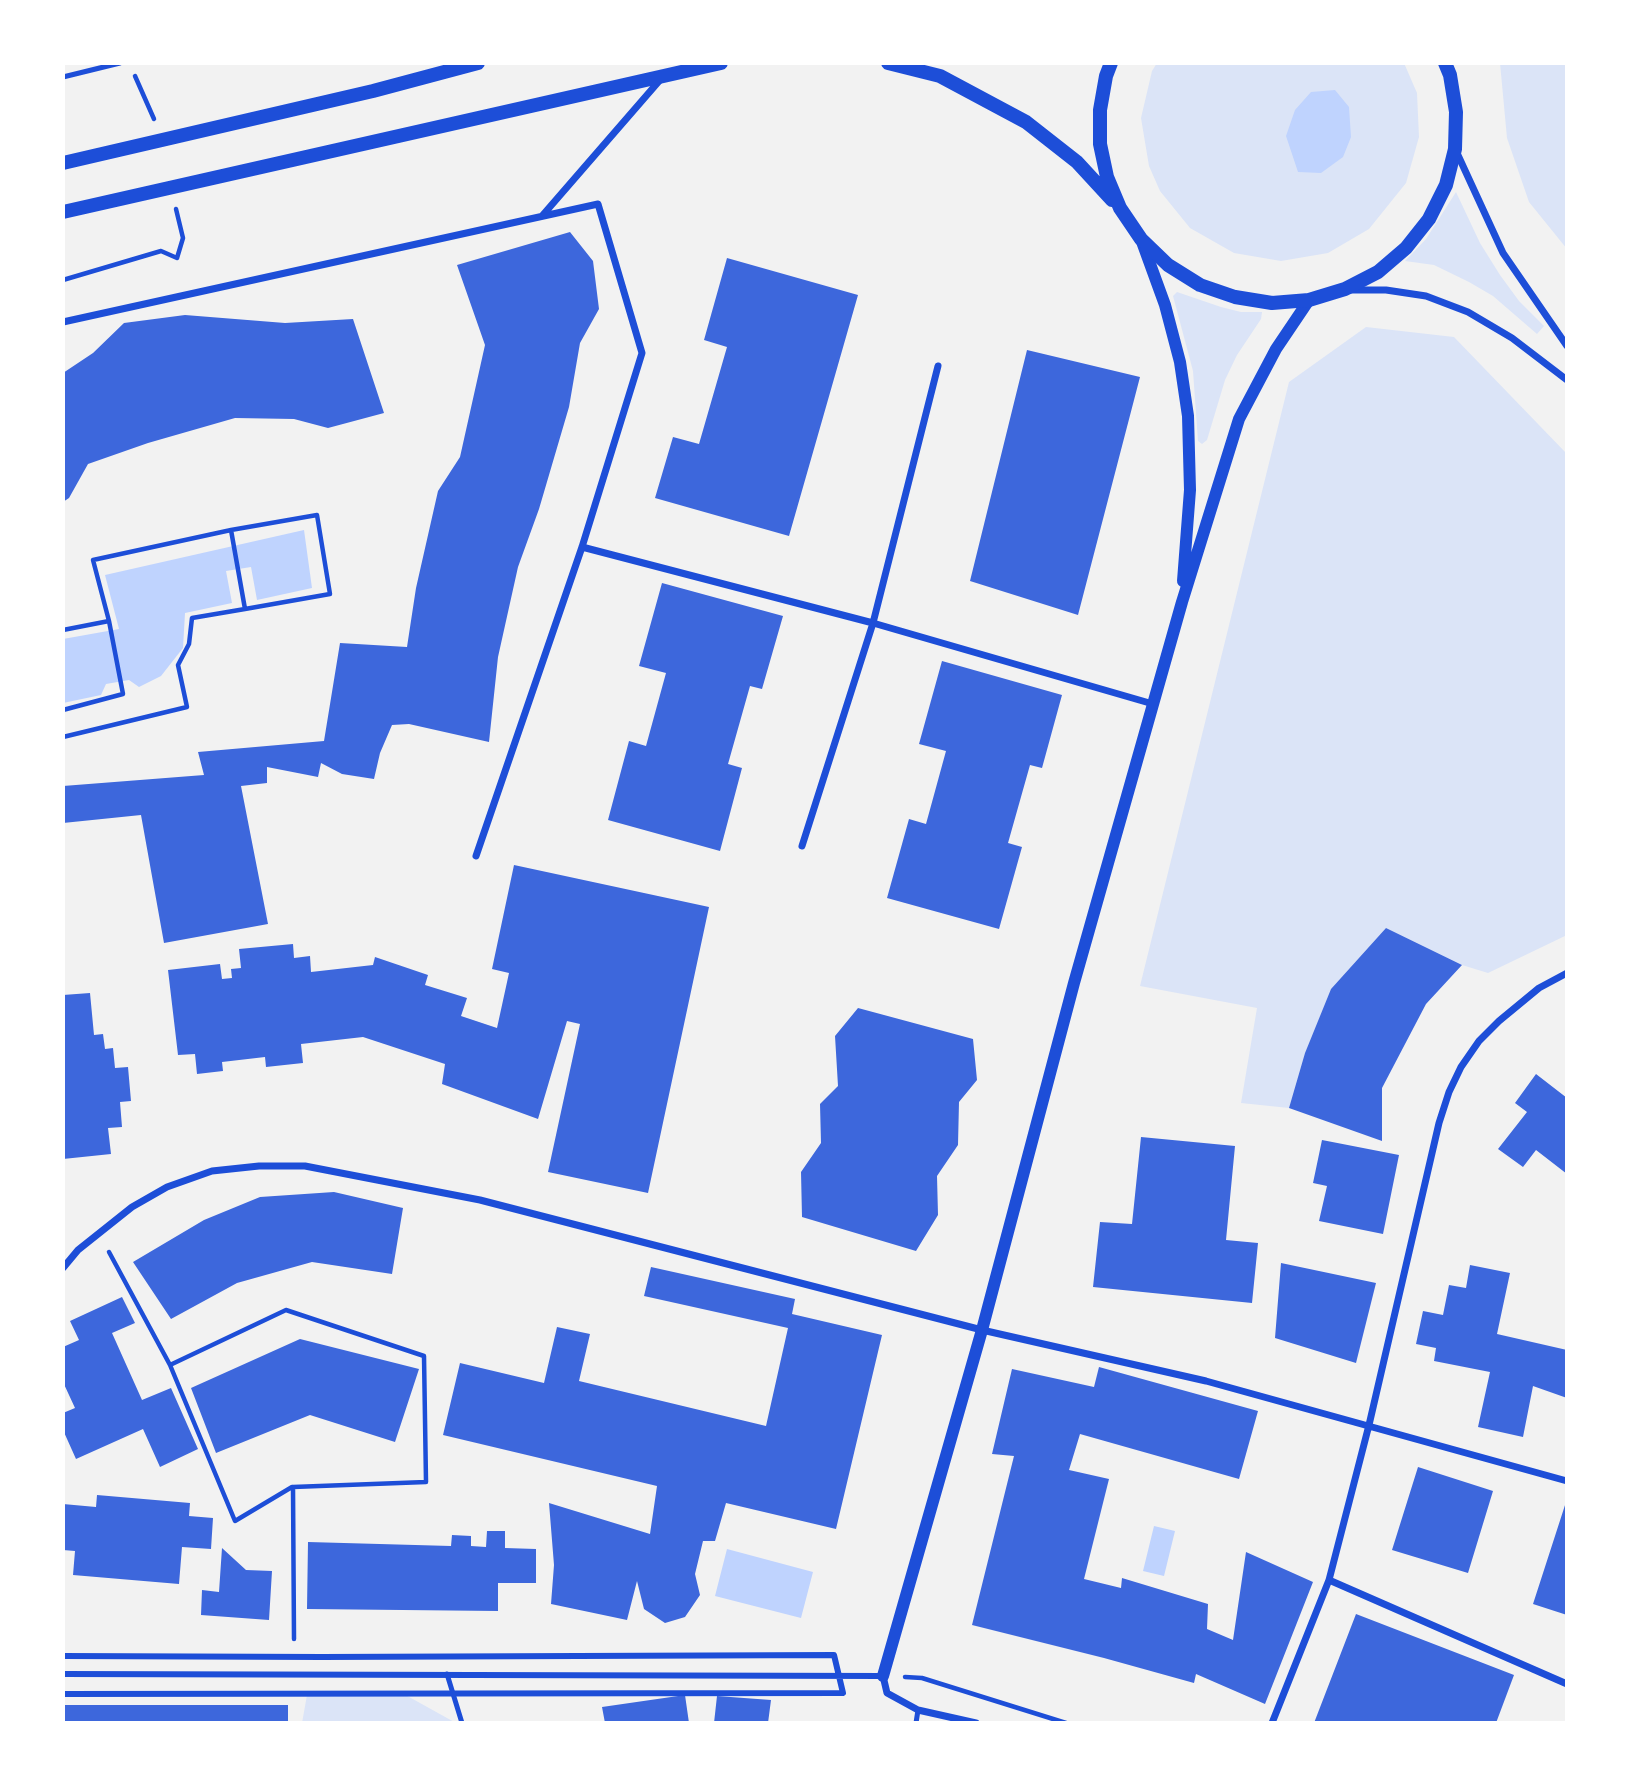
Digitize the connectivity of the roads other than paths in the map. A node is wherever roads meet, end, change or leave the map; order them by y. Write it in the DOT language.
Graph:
graph roads {
  1 [pos="120,63"];
  2 [pos="478,63"];
  3 [pos="721,63"];
  4 [pos="888,63"];
  5 [pos="1111,63"];
  6 [pos="1445,63"];
  7 [pos="663,76"];
  8 [pos="63,77"];
  9 [pos="1455,149"];
  10 [pos="63,163"];
  11 [pos="1120,208"];
  12 [pos="63,212"];
  13 [pos="542,217"];
  14 [pos="1141,239"];
  15 [pos="1345,289"];
  16 [pos="1309,300"];
  17 [pos="63,322"];
  18 [pos="1567,346"];
  19 [pos="939,366"];
  20 [pos="1567,380"];
  21 [pos="582,547"];
  22 [pos="1182,602"];
  23 [pos="873,623"];
  24 [pos="1153,704"];
  25 [pos="802,846"];
  26 [pos="476,856"];
  27 [pos="1567,973"];
  28 [pos="78,1250"];
  29 [pos="63,1259"];
  30 [pos="63,1268"];
  31 [pos="982,1330"];
  32 [pos="1369,1425"];
  33 [pos="1567,1481"];
  34 [pos="1329,1580"];
  35 [pos="63,1656"];
  36 [pos="63,1674"];
  37 [pos="447,1674"];
  38 [pos="838,1675"];
  39 [pos="883,1676"];
  40 [pos="1567,1684"];
  41 [pos="452,1693"];
  42 [pos="63,1694"];
  43 [pos="918,1710"];
  44 [pos="462,1723"];
  45 [pos="916,1723"];
  46 [pos="976,1723"];
  47 [pos="1272,1723"];
  1 -- 8 [label="lane"];
  2 -- 10 [label="main road"];
  3 -- 7 [label="main road"];
  4 -- 11 [label="main road"];
  5 -- 11 [label="main road"];
  6 -- 9 [label="main road"];
  7 -- 12 [label="main road"];
  7 -- 13 [label="street"];
  9 -- 15 [label="main road"];
  9 -- 18 [label="street"];
  11 -- 14 [label="main road"];
  13 -- 17 [label="street"];
  13 -- 21 [label="street"];
  14 -- 16 [label="main road"];
  14 -- 22 [label="street"];
  15 -- 16 [label="main road"];
  15 -- 20 [label="street"];
  16 -- 22 [label="street"];
  19 -- 23 [label="street"];
  21 -- 23 [label="street"];
  21 -- 26 [label="street"];
  22 -- 24 [label="street"];
  23 -- 24 [label="street"];
  23 -- 25 [label="street"];
  24 -- 31 [label="street"];
  27 -- 32 [label="street"];
  28 -- 29 [label="street"];
  28 -- 30 [label="street"];
  28 -- 31 [label="street"];
  31 -- 32 [label="street"];
  31 -- 39 [label="street"];
  32 -- 33 [label="street"];
  32 -- 34 [label="street"];
  34 -- 40 [label="street"];
  34 -- 47 [label="street"];
  35 -- 38 [label="street"];
  36 -- 37 [label="street"];
  37 -- 38 [label="street"];
  37 -- 41 [label="lane"];
  38 -- 39 [label="street"];
  38 -- 41 [label="street"];
  39 -- 43 [label="street"];
  41 -- 42 [label="street"];
  41 -- 44 [label="lane"];
  43 -- 45 [label="lane"];
  43 -- 46 [label="street"];
}
